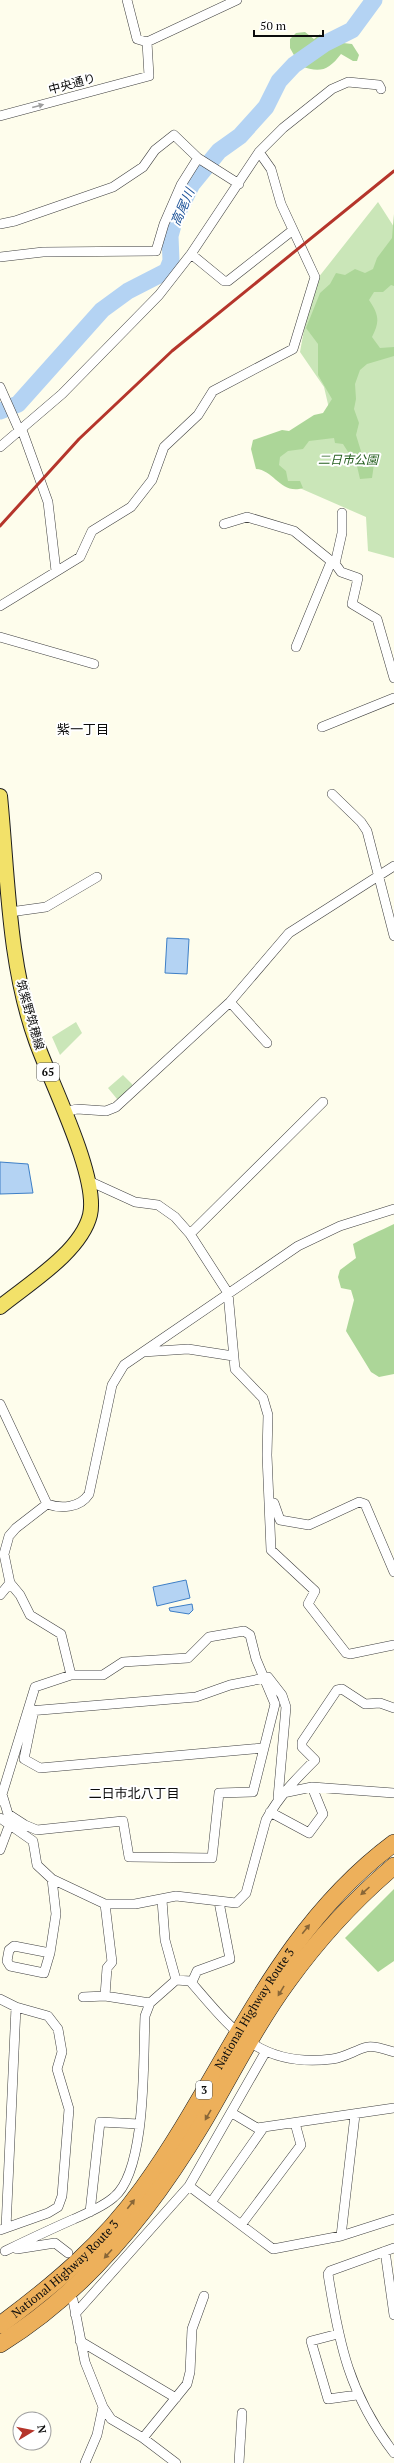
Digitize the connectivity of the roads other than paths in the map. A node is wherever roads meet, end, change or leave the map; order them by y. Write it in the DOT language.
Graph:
graph roads {
  1 [pos="127,0"];
  2 [pos="237,0"];
  3 [pos="147,42"];
  4 [pos="381,88"];
  5 [pos="0,116"];
  6 [pos="259,152"];
  7 [pos="199,159"];
  8 [pos="239,184"];
  9 [pos="0,224"];
  10 [pos="293,230"];
  11 [pos="191,254"];
  12 [pos="0,258"];
  13 [pos="0,387"];
  14 [pos="21,431"];
  15 [pos="0,447"];
  16 [pos="342,513"];
  17 [pos="224,524"];
  18 [pos="333,563"];
  19 [pos="56,571"];
  20 [pos="0,606"];
  21 [pos="0,637"];
  22 [pos="296,648"];
  23 [pos="390,648"];
  24 [pos="94,664"];
  25 [pos="394,678"];
  26 [pos="394,698"];
  27 [pos="322,727"];
  28 [pos="332,794"];
  29 [pos="0,796"];
  30 [pos="394,866"];
  31 [pos="97,876"];
  32 [pos="378,877"];
  33 [pos="10,912"];
  34 [pos="394,936"];
  35 [pos="230,1002"];
  36 [pos="267,1042"];
  37 [pos="323,1102"];
  38 [pos="64,1112"];
  39 [pos="89,1181"];
  40 [pos="394,1209"];
  41 [pos="190,1234"];
  42 [pos="228,1293"];
  43 [pos="0,1307"];
  44 [pos="142,1352"];
  45 [pos="233,1356"];
  46 [pos="0,1404"];
  47 [pos="270,1492"];
  48 [pos="47,1504"];
  49 [pos="393,1567"];
  50 [pos="10,1583"];
  51 [pos="0,1595"];
  52 [pos="394,1645"];
  53 [pos="264,1674"];
  54 [pos="71,1675"];
  55 [pos="394,1708"];
  56 [pos="31,1710"];
  57 [pos="263,1748"];
  58 [pos="312,1787"];
  59 [pos="394,1793"];
  60 [pos="280,1795"];
  61 [pos="1,1798"];
  62 [pos="270,1812"];
  63 [pos="0,1818"];
  64 [pos="10,1826"];
  65 [pos="394,1843"];
  66 [pos="0,1850"];
  67 [pos="394,1866"];
  68 [pos="52,1879"];
  69 [pos="162,1900"];
  70 [pos="219,1902"];
  71 [pos="105,1904"];
  72 [pos="50,1953"];
  73 [pos="176,1980"];
  74 [pos="192,1982"];
  75 [pos="105,1996"];
  76 [pos="83,1997"];
  77 [pos="0,1999"];
  78 [pos="150,2004"];
  79 [pos="16,2007"];
  80 [pos="244,2038"];
  81 [pos="266,2051"];
  82 [pos="394,2052"];
  83 [pos="394,2108"];
  84 [pos="232,2113"];
  85 [pos="355,2115"];
  86 [pos="295,2123"];
  87 [pos="139,2124"];
  88 [pos="264,2127"];
  89 [pos="189,2186"];
  90 [pos="212,2201"];
  91 [pos="90,2212"];
  92 [pos="394,2219"];
  93 [pos="241,2226"];
  94 [pos="3,2229"];
  95 [pos="341,2236"];
  96 [pos="390,2250"];
  97 [pos="3,2251"];
  98 [pos="68,2253"];
  99 [pos="204,2296"];
  100 [pos="74,2300"];
  101 [pos="76,2314"];
  102 [pos="394,2315"];
  103 [pos="0,2325"];
  104 [pos="338,2334"];
  105 [pos="80,2341"];
  106 [pos="0,2344"];
  107 [pos="357,2395"];
  108 [pos="176,2398"];
  109 [pos="103,2408"];
  110 [pos="242,2413"];
  111 [pos="143,2438"];
  112 [pos="390,2440"];
  113 [pos="394,2453"];
  114 [pos="85,2463"];
  115 [pos="176,2463"];
  116 [pos="239,2463"];
  1 -- 3 [label="street"];
  2 -- 3 [label="street"];
  5 -- 3 [label="street, 中央通り, one-way"];
  4 -- 6 [label="street"];
  6 -- 8 [label="street"];
  6 -- 10 [label="street"];
  7 -- 8 [label="street"];
  7 -- 9 [label="street"];
  7 -- 12 [label="street"];
  8 -- 11 [label="street"];
  10 -- 11 [label="street"];
  10 -- 19 [label="street"];
  11 -- 14 [label="street"];
  13 -- 14 [label="street"];
  14 -- 15 [label="street"];
  14 -- 19 [label="street"];
  16 -- 18 [label="street"];
  17 -- 18 [label="street"];
  18 -- 22 [label="street"];
  18 -- 23 [label="street"];
  19 -- 20 [label="street"];
  21 -- 24 [label="street"];
  23 -- 25 [label="street"];
  26 -- 27 [label="street"];
  28 -- 32 [label="street"];
  29 -- 33 [label="main road, 筑紫野筑穂線 / 65"];
  30 -- 32 [label="street"];
  31 -- 33 [label="street"];
  32 -- 34 [label="street"];
  32 -- 35 [label="street"];
  33 -- 38 [label="main road, 筑紫野筑穂線 / 65"];
  35 -- 36 [label="street"];
  35 -- 38 [label="street"];
  37 -- 41 [label="street"];
  38 -- 39 [label="main road, 筑紫野筑穂線 / 65"];
  39 -- 41 [label="street"];
  39 -- 43 [label="main road, 筑紫野筑穂線 / 65"];
  40 -- 42 [label="street"];
  41 -- 42 [label="street"];
  42 -- 44 [label="street"];
  42 -- 45 [label="street"];
  44 -- 45 [label="street"];
  44 -- 48 [label="street"];
  45 -- 47 [label="street"];
  46 -- 48 [label="street"];
  47 -- 49 [label="street"];
  47 -- 52 [label="street"];
  48 -- 50 [label="street"];
  50 -- 51 [label="street"];
  50 -- 54 [label="street"];
  53 -- 54 [label="street"];
  53 -- 56 [label="street"];
  53 -- 57 [label="street"];
  53 -- 60 [label="street"];
  54 -- 56 [label="street"];
  55 -- 60 [label="street"];
  56 -- 57 [label="street"];
  56 -- 61 [label="street"];
  57 -- 61 [label="street"];
  58 -- 59 [label="street"];
  58 -- 60 [label="street"];
  58 -- 62 [label="street"];
  60 -- 62 [label="street"];
  62 -- 70 [label="street"];
  63 -- 64 [label="street"];
  64 -- 66 [label="street"];
  64 -- 68 [label="street"];
  80 -- 65 [label="highway, National Highway Route 3 / 3, one-way"];
  67 -- 80 [label="highway, National Highway Route 3 / 3, one-way"];
  68 -- 71 [label="street"];
  68 -- 72 [label="street"];
  69 -- 70 [label="street"];
  69 -- 71 [label="street"];
  69 -- 73 [label="street"];
  70 -- 74 [label="street"];
  71 -- 75 [label="street"];
  72 -- 72 [label="street"];
  73 -- 74 [label="street"];
  73 -- 78 [label="street"];
  74 -- 80 [label="street"];
  75 -- 76 [label="street"];
  75 -- 78 [label="street"];
  77 -- 79 [label="street"];
  78 -- 87 [label="street"];
  79 -- 94 [label="street"];
  79 -- 94 [label="street"];
  80 -- 81 [label="street"];
  103 -- 80 [label="highway, National Highway Route 3 / 3, one-way"];
  80 -- 106 [label="highway, National Highway Route 3 / 3, one-way"];
  81 -- 82 [label="street"];
  81 -- 84 [label="street"];
  83 -- 85 [label="street"];
  84 -- 88 [label="street"];
  84 -- 89 [label="street"];
  85 -- 86 [label="street"];
  85 -- 95 [label="street"];
  86 -- 88 [label="street"];
  86 -- 93 [label="street"];
  87 -- 91 [label="street"];
  87 -- 91 [label="street"];
  88 -- 90 [label="street"];
  89 -- 90 [label="street"];
  89 -- 101 [label="street"];
  90 -- 93 [label="street"];
  91 -- 97 [label="street"];
  92 -- 95 [label="street"];
  93 -- 95 [label="street"];
  96 -- 102 [label="street"];
  96 -- 104 [label="street"];
  97 -- 98 [label="street"];
  99 -- 108 [label="street"];
  100 -- 101 [label="street"];
  101 -- 105 [label="street"];
  104 -- 107 [label="street"];
  104 -- 107 [label="street"];
  105 -- 108 [label="street"];
  105 -- 109 [label="street"];
  107 -- 112 [label="street"];
  108 -- 111 [label="street"];
  109 -- 111 [label="street"];
  109 -- 114 [label="street"];
  110 -- 116 [label="street"];
  111 -- 115 [label="street"];
  112 -- 113 [label="street"];
}
